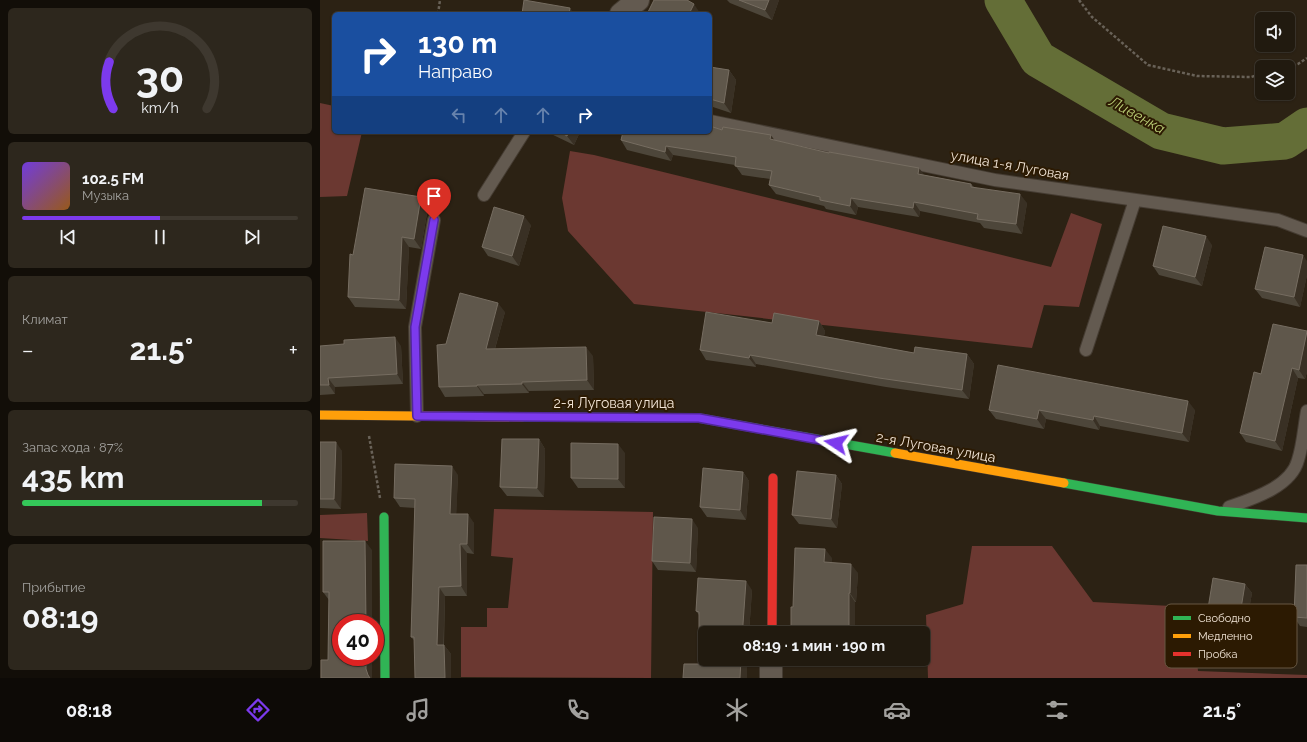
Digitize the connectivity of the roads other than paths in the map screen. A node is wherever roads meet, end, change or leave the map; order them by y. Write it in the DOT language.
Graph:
graph roads {
  1 [pos="638,0"];
  2 [pos="623,12"];
  3 [pos="712,121"];
  4 [pos="523,134"];
  5 [pos="484,195"];
  6 [pos="1135,200"];
  7 [pos="434,220"];
  8 [pos="1307,231"];
  9 [pos="1086,350"];
  10 [pos="1307,411"];
  11 [pos="320,415"];
  12 [pos="417,416"];
  13 [pos="773,478"];
  14 [pos="1218,511"];
  15 [pos="384,518"];
  16 [pos="1307,518"];
  17 [pos="772,626"];
  18 [pos="771,666"];
  19 [pos="385,678"];
  20 [pos="771,678"];
  1 -- 2 [label="street"];
  3 -- 6 [label="lane, улица 1-я Луговая"];
  4 -- 5 [label="lane"];
  6 -- 8 [label="lane, улица 1-я Луговая"];
  6 -- 9 [label="lane"];
  7 -- 12 [label="lane"];
  10 -- 14 [label="lane"];
  11 -- 12 [label="street, 2-я Луговая улица"];
  12 -- 14 [label="street, 2-я Луговая улица"];
  13 -- 17 [label="street"];
  14 -- 16 [label="street, 2-я Луговая улица"];
  15 -- 19 [label="street"];
  18 -- 20 [label="street"];
}
